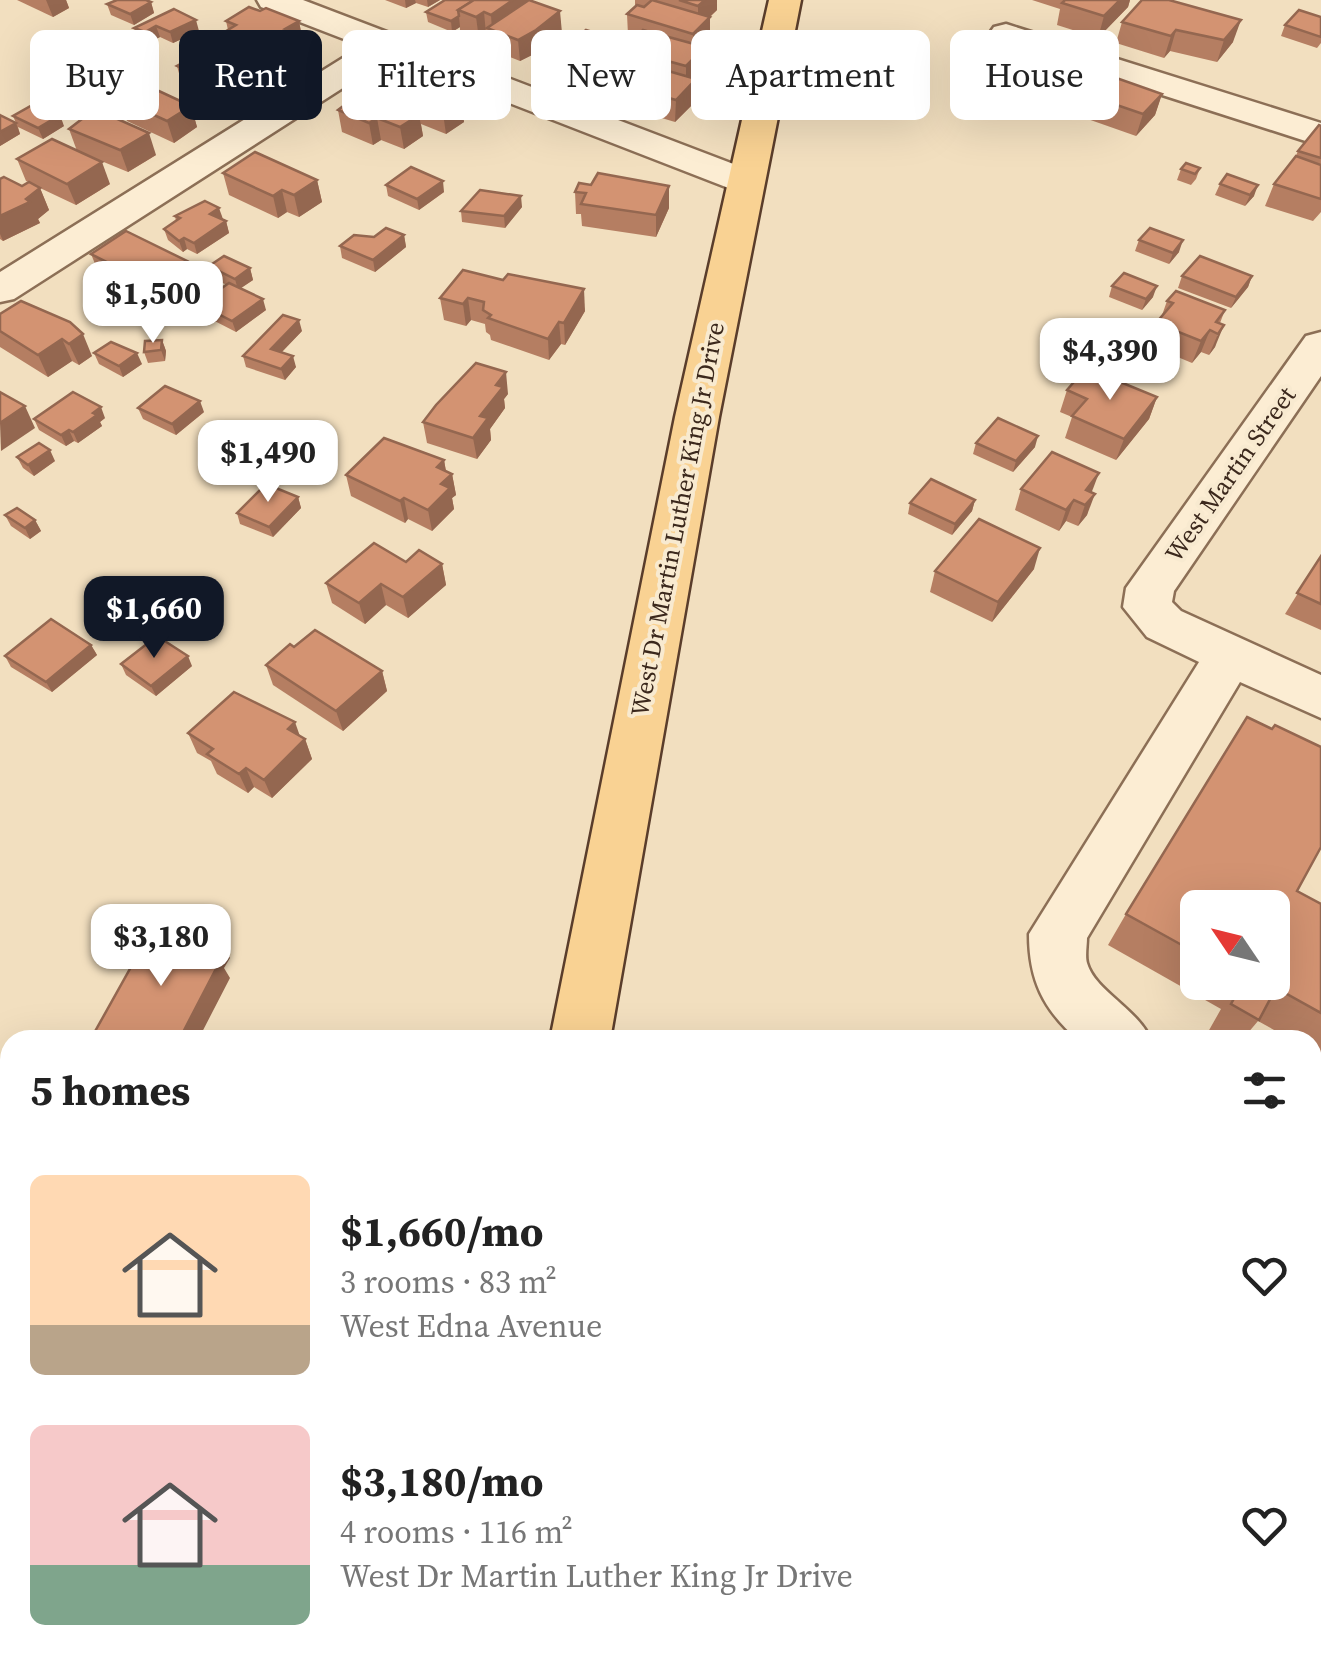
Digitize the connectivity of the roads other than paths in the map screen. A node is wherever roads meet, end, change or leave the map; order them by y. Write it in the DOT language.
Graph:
graph roads {
  1 [pos="273,0"];
  2 [pos="785,0"];
  3 [pos="347,30"];
  4 [pos="1119,70"];
  5 [pos="342,74"];
  6 [pos="511,93"];
  7 [pos="1321,134"];
  8 [pos="744,181"];
  9 [pos="0,290"];
  10 [pos="1321,345"];
  11 [pos="1230,656"];
  12 [pos="1321,698"];
  13 [pos="582,1030"];
  14 [pos="1110,1030"];
  1 -- 3 [label="street"];
  2 -- 8 [label="main road, West Dr Martin Luther King Jr Drive"];
  4 -- 7 [label="street"];
  5 -- 9 [label="street"];
  6 -- 8 [label="street"];
  8 -- 13 [label="main road, West Dr Martin Luther King Jr Drive"];
  10 -- 11 [label="street, West Martin Street"];
  11 -- 12 [label="street"];
  11 -- 14 [label="street"];
}
